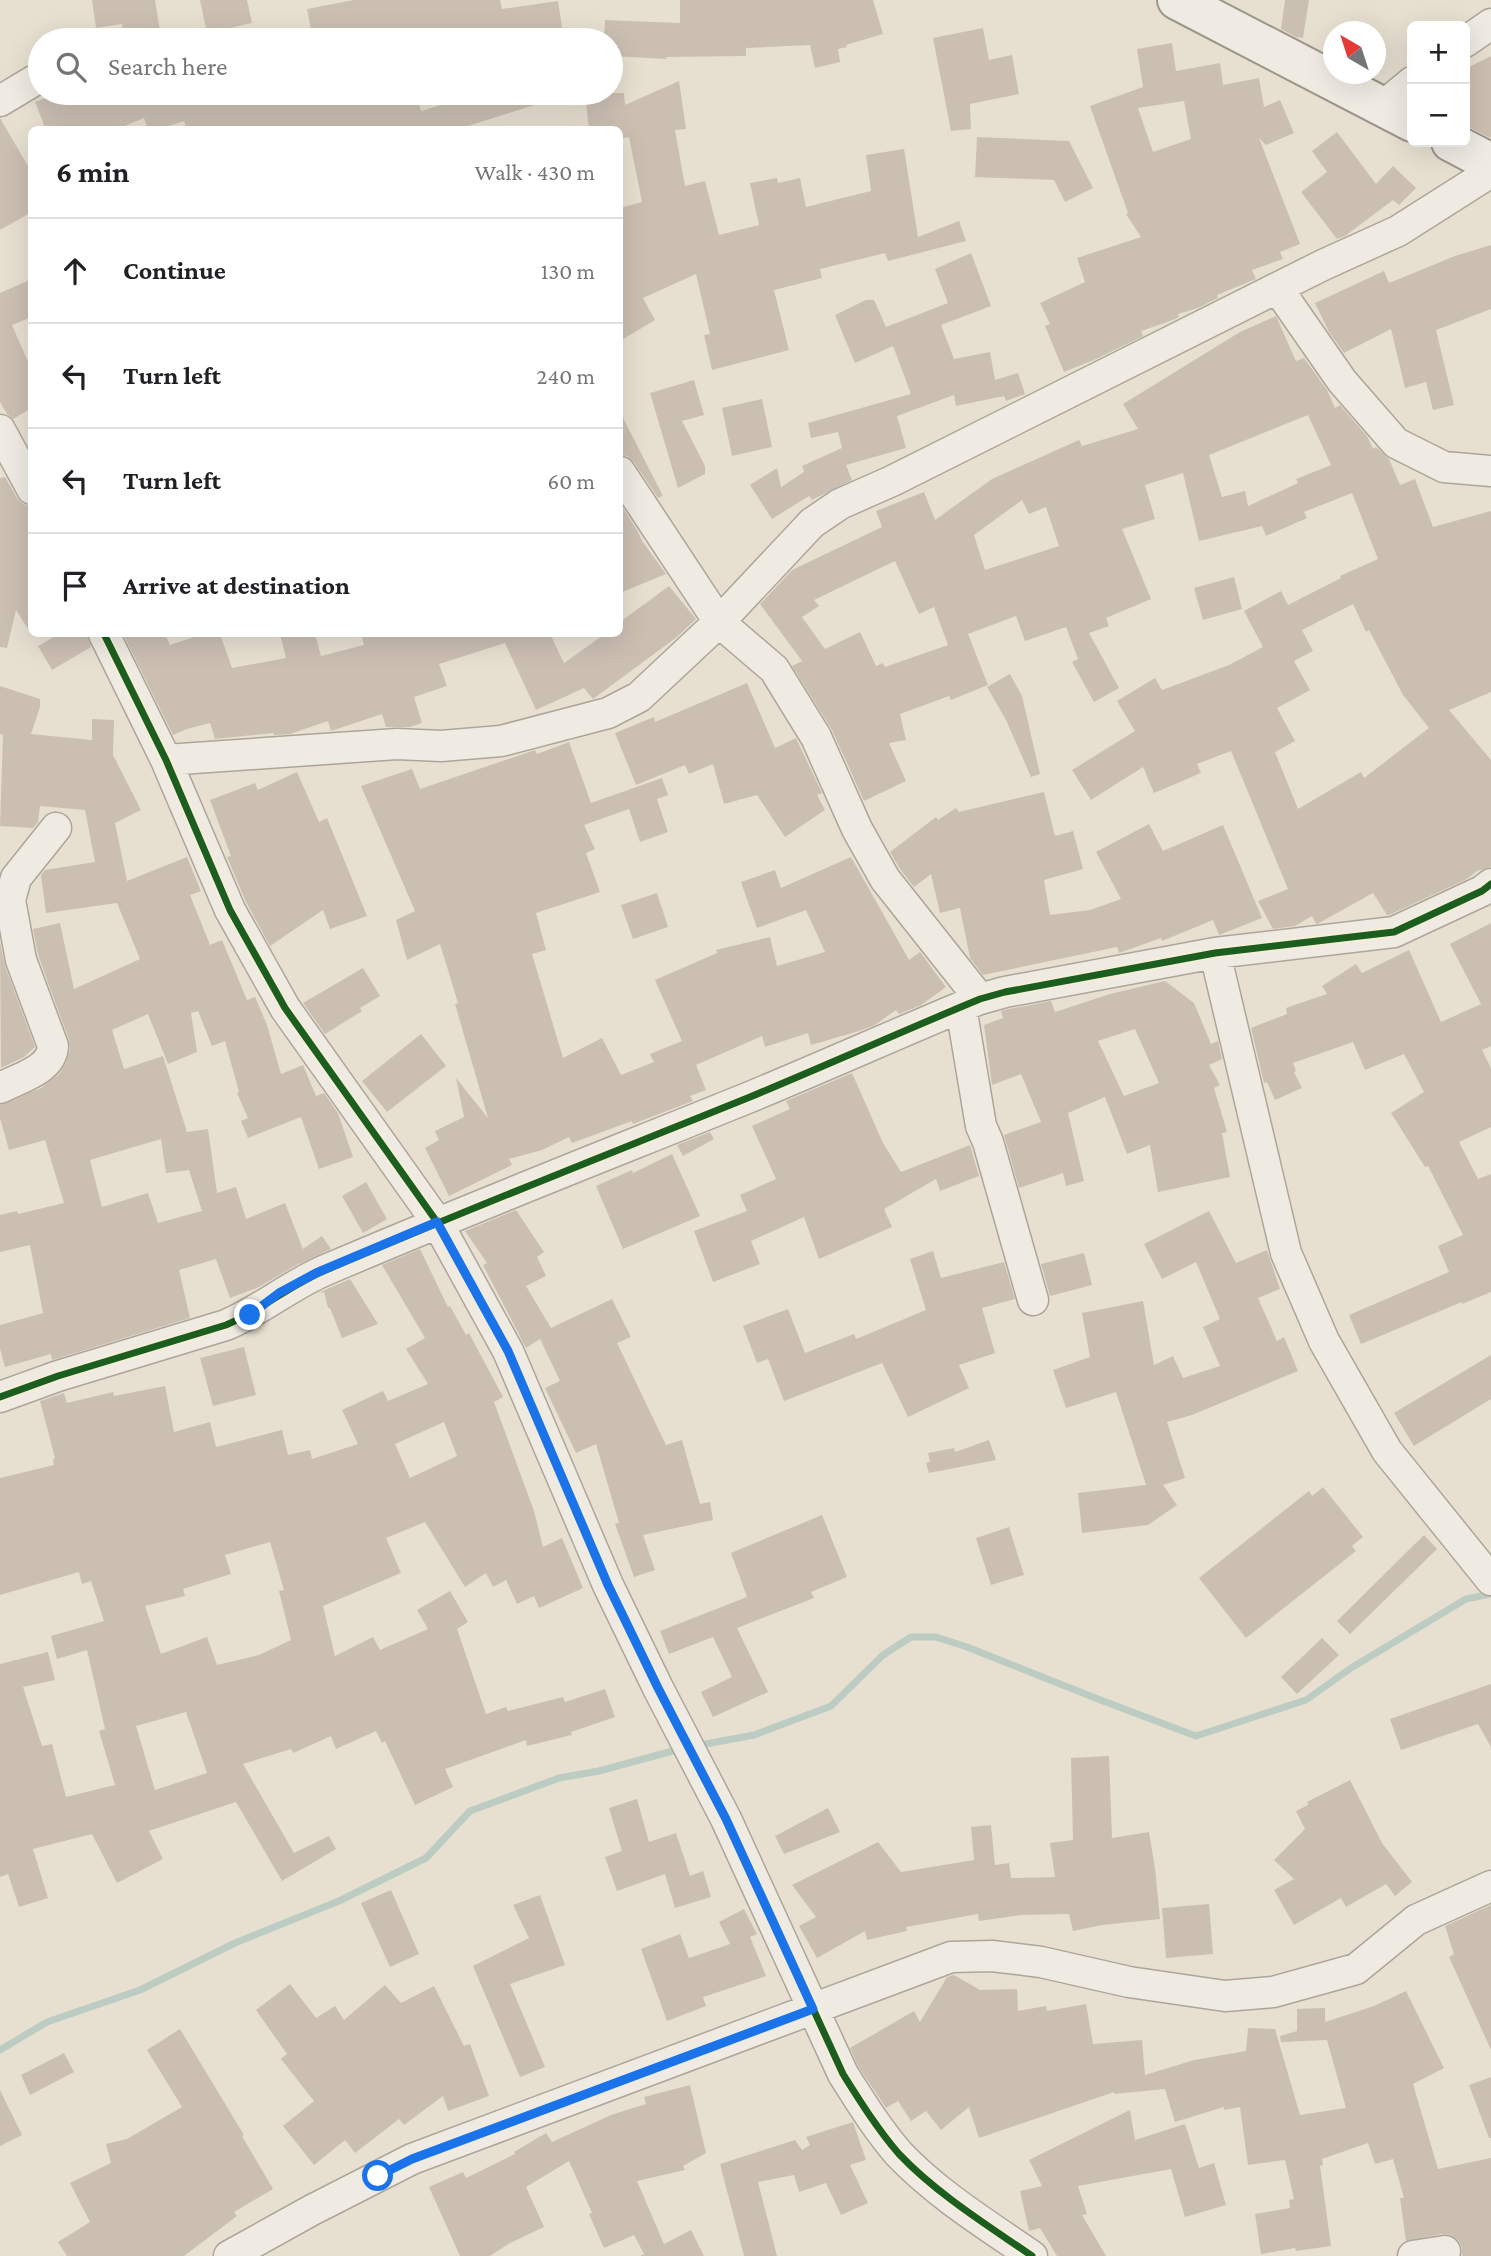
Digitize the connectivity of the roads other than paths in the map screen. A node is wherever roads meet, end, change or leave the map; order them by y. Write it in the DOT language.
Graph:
graph roads {
  1 [pos="1177,0"];
  2 [pos="1491,24"];
  3 [pos="1470,39"];
  4 [pos="28,84"];
  5 [pos="1411,84"];
  6 [pos="0,101"];
  7 [pos="1397,114"];
  8 [pos="1461,147"];
  9 [pos="1491,163"];
  10 [pos="1491,172"];
  11 [pos="1278,289"];
  12 [pos="14,440"];
  13 [pos="1491,471"];
  14 [pos="623,477"];
  15 [pos="28,478"];
  16 [pos="719,622"];
  17 [pos="105,637"];
  18 [pos="166,760"];
  19 [pos="56,828"];
  20 [pos="1491,884"];
  21 [pos="1215,953"];
  22 [pos="970,1003"];
  23 [pos="0,1088"];
  24 [pos="437,1222"];
  25 [pos="1033,1300"];
  26 [pos="0,1397"];
  27 [pos="1491,1580"];
  28 [pos="1491,1886"];
  29 [pos="813,2009"];
  30 [pos="1445,2251"];
  31 [pos="229,2256"];
  32 [pos="1032,2256"];
  33 [pos="1413,2256"];
  1 -- 7 [label="street"];
  2 -- 3 [label="street"];
  4 -- 6 [label="street"];
  5 -- 7 [label="street"];
  8 -- 9 [label="street"];
  10 -- 11 [label="street"];
  11 -- 13 [label="street"];
  11 -- 16 [label="street"];
  12 -- 15 [label="street"];
  14 -- 16 [label="street"];
  16 -- 18 [label="street"];
  16 -- 22 [label="street"];
  17 -- 18 [label="street"];
  18 -- 24 [label="street"];
  19 -- 23 [label="street"];
  20 -- 21 [label="street"];
  21 -- 22 [label="street"];
  21 -- 27 [label="street"];
  22 -- 24 [label="street"];
  22 -- 25 [label="street"];
  24 -- 26 [label="street"];
  24 -- 29 [label="street"];
  28 -- 29 [label="street"];
  29 -- 31 [label="street"];
  29 -- 32 [label="street"];
  30 -- 33 [label="street"];
}
